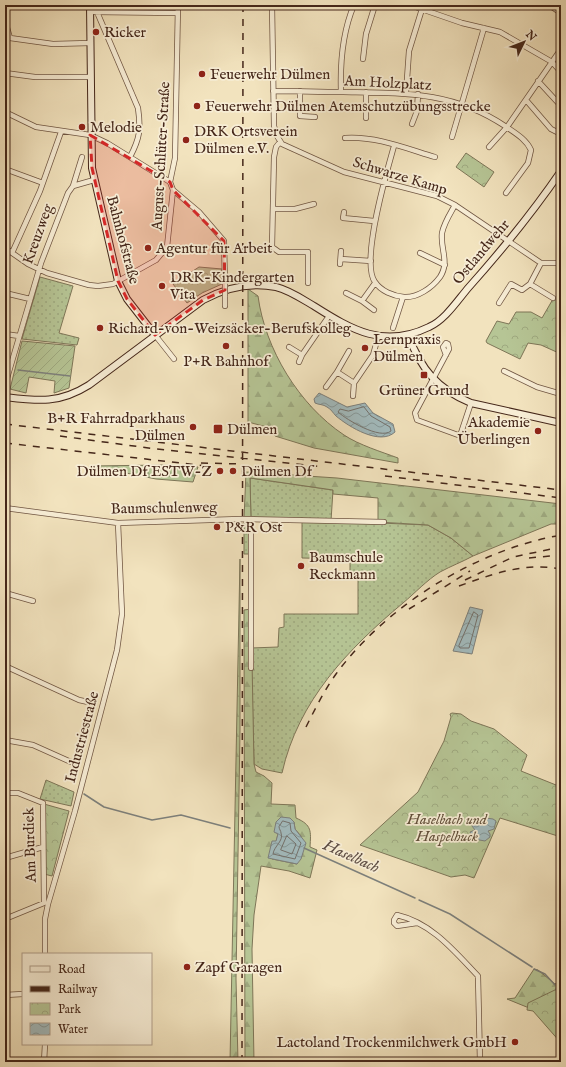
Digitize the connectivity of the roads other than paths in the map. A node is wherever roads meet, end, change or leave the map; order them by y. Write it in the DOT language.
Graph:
graph roads {
  1 [pos="7,5"];
  2 [pos="90,5"];
  3 [pos="178,5"];
  4 [pos="272,5"];
  5 [pos="354,5"];
  6 [pos="374,5"];
  7 [pos="410,5"];
  8 [pos="549,5"];
  9 [pos="422,8"];
  10 [pos="94,12"];
  11 [pos="177,13"];
  12 [pos="561,13"];
  13 [pos="484,28"];
  14 [pos="6,31"];
  15 [pos="90,43"];
  16 [pos="561,49"];
  17 [pos="363,59"];
  18 [pos="552,62"];
  19 [pos="561,72"];
  20 [pos="5,73"];
  21 [pos="90,77"];
  22 [pos="538,81"];
  23 [pos="272,91"];
  24 [pos="300,91"];
  25 [pos="341,92"];
  26 [pos="366,92"];
  27 [pos="406,93"];
  28 [pos="418,94"];
  29 [pos="526,100"];
  30 [pos="463,104"];
  31 [pos="561,106"];
  32 [pos="5,112"];
  33 [pos="315,117"];
  34 [pos="366,118"];
  35 [pos="412,124"];
  36 [pos="506,127"];
  37 [pos="61,132"];
  38 [pos="561,134"];
  39 [pos="90,135"];
  40 [pos="452,137"];
  41 [pos="345,138"];
  42 [pos="280,142"];
  43 [pos="394,146"];
  44 [pos="489,147"];
  45 [pos="82,157"];
  46 [pos="130,157"];
  47 [pos="435,157"];
  48 [pos="5,169"];
  49 [pos="561,171"];
  50 [pos="94,180"];
  51 [pos="170,182"];
  52 [pos="385,182"];
  53 [pos="43,183"];
  54 [pos="73,186"];
  55 [pos="174,190"];
  56 [pos="506,193"];
  57 [pos="314,204"];
  58 [pos="454,205"];
  59 [pos="274,209"];
  60 [pos="344,212"];
  61 [pos="374,221"];
  62 [pos="508,241"];
  63 [pos="5,248"];
  64 [pos="341,251"];
  65 [pos="420,252"];
  66 [pos="12,253"];
  67 [pos="371,261"];
  68 [pos="542,263"];
  69 [pos="561,263"];
  70 [pos="445,265"];
  71 [pos="39,270"];
  72 [pos="118,281"];
  73 [pos="308,283"];
  74 [pos="375,283"];
  75 [pos="530,284"];
  76 [pos="5,293"];
  77 [pos="346,294"];
  78 [pos="403,297"];
  79 [pos="553,298"];
  80 [pos="30,299"];
  81 [pos="362,301"];
  82 [pos="499,303"];
  83 [pos="225,306"];
  84 [pos="374,310"];
  85 [pos="329,316"];
  86 [pos="393,328"];
  87 [pos="5,334"];
  88 [pos="155,335"];
  89 [pos="408,335"];
  90 [pos="19,336"];
  91 [pos="378,337"];
  92 [pos="289,347"];
  93 [pos="349,351"];
  94 [pos="302,355"];
  95 [pos="446,355"];
  96 [pos="174,359"];
  97 [pos="299,362"];
  98 [pos="504,371"];
  99 [pos="336,372"];
  100 [pos="434,380"];
  101 [pos="354,383"];
  102 [pos="5,385"];
  103 [pos="326,388"];
  104 [pos="561,394"];
  105 [pos="353,396"];
  106 [pos="5,397"];
  107 [pos="471,403"];
  108 [pos="561,423"];
  109 [pos="5,508"];
  110 [pos="251,519"];
  111 [pos="384,522"];
  112 [pos="118,523"];
  113 [pos="5,593"];
  114 [pos="33,601"];
  115 [pos="5,666"];
  116 [pos="251,668"];
  117 [pos="88,702"];
  118 [pos="5,740"];
  119 [pos="71,762"];
  120 [pos="5,793"];
  121 [pos="43,847"];
  122 [pos="5,858"];
  123 [pos="5,919"];
  124 [pos="416,922"];
  125 [pos="45,953"];
  126 [pos="22,994"];
  127 [pos="5,995"];
  128 [pos="45,1045"];
  129 [pos="44,1062"];
  130 [pos="480,1062"];
  1 -- 14 [label="street"];
  2 -- 10 [label="street"];
  3 -- 11 [label="street, August-Schlüter-Straße"];
  4 -- 23 [label="street"];
  5 -- 25 [label="street"];
  6 -- 17 [label="street"];
  7 -- 9 [label="street"];
  8 -- 12 [label="street"];
  9 -- 13 [label="street"];
  9 -- 27 [label="street"];
  10 -- 11 [label="street"];
  10 -- 15 [label="street"];
  10 -- 46 [label="street"];
  11 -- 51 [label="street, August-Schlüter-Straße"];
  13 -- 18 [label="street"];
  13 -- 30 [label="street"];
  14 -- 15 [label="street"];
  15 -- 21 [label="street"];
  16 -- 18 [label="street"];
  18 -- 19 [label="street"];
  18 -- 22 [label="street"];
  20 -- 21 [label="street"];
  21 -- 39 [label="street"];
  22 -- 29 [label="street"];
  22 -- 31 [label="street"];
  23 -- 24 [label="street, Am Holzplatz"];
  23 -- 42 [label="street"];
  24 -- 25 [label="street, Am Holzplatz"];
  24 -- 33 [label="street"];
  25 -- 26 [label="street, Am Holzplatz"];
  26 -- 27 [label="street, Am Holzplatz"];
  26 -- 34 [label="street"];
  27 -- 28 [label="street, Am Holzplatz"];
  28 -- 30 [label="street, Am Holzplatz"];
  28 -- 35 [label="street"];
  29 -- 36 [label="street"];
  29 -- 38 [label="street"];
  30 -- 36 [label="street, Am Holzplatz"];
  30 -- 40 [label="street"];
  32 -- 37 [label="street"];
  36 -- 44 [label="street"];
  36 -- 56 [label="street, Am Holzplatz"];
  37 -- 39 [label="street"];
  37 -- 53 [label="street"];
  39 -- 46 [label="street"];
  39 -- 50 [label="street, Bahnhofstraße"];
  41 -- 43 [label="street"];
  42 -- 52 [label="street, Schwarze Kamp"];
  42 -- 59 [label="street"];
  43 -- 47 [label="street"];
  43 -- 52 [label="street"];
  45 -- 54 [label="street, Kreuzweg"];
  46 -- 51 [label="street"];
  48 -- 53 [label="street"];
  49 -- 62 [label="street, Ostlandwehr"];
  50 -- 54 [label="street"];
  50 -- 72 [label="street, Bahnhofstraße"];
  51 -- 55 [label="street, August-Schlüter-Straße"];
  52 -- 58 [label="street, Schwarze Kamp"];
  52 -- 61 [label="street"];
  53 -- 66 [label="street"];
  54 -- 71 [label="street, Kreuzweg"];
  55 -- 72 [label="street, August-Schlüter-Straße"];
  55 -- 83 [label="street, bridge"];
  57 -- 59 [label="street"];
  58 -- 62 [label="street, Schwarze Kamp"];
  58 -- 70 [label="street"];
  59 -- 73 [label="street"];
  60 -- 61 [label="street"];
  61 -- 67 [label="street"];
  62 -- 68 [label="street, Schwarze Kamp"];
  62 -- 89 [label="street, Ostlandwehr"];
  63 -- 66 [label="street, August-Schlüter-Straße"];
  64 -- 67 [label="street"];
  65 -- 70 [label="street"];
  66 -- 71 [label="street, August-Schlüter-Straße"];
  67 -- 74 [label="street"];
  68 -- 69 [label="street"];
  68 -- 75 [label="street"];
  70 -- 78 [label="street"];
  71 -- 72 [label="street, August-Schlüter-Straße"];
  71 -- 80 [label="street, Kreuzweg"];
  72 -- 88 [label="street, Bahnhofstraße"];
  74 -- 78 [label="street"];
  74 -- 81 [label="street"];
  75 -- 79 [label="street"];
  75 -- 82 [label="street"];
  76 -- 80 [label="street"];
  77 -- 81 [label="street"];
  78 -- 86 [label="street"];
  80 -- 90 [label="street, Kreuzweg"];
  81 -- 84 [label="street"];
  85 -- 88 [label="street"];
  85 -- 91 [label="street"];
  85 -- 94 [label="street"];
  87 -- 90 [label="street"];
  88 -- 96 [label="street, Bahnhofstraße"];
  88 -- 106 [label="street"];
  89 -- 91 [label="street, Ostlandwehr"];
  89 -- 100 [label="street"];
  90 -- 102 [label="street, Kreuzweg"];
  91 -- 101 [label="street"];
  92 -- 94 [label="street"];
  93 -- 99 [label="street"];
  94 -- 97 [label="street"];
  95 -- 100 [label="street"];
  98 -- 104 [label="street"];
  99 -- 101 [label="street"];
  99 -- 103 [label="street"];
  100 -- 107 [label="street"];
  100 -- 107 [label="street"];
  101 -- 105 [label="street"];
  107 -- 108 [label="street"];
  109 -- 112 [label="street, Baumschulenweg"];
  110 -- 111 [label="street, Baumschulenweg"];
  110 -- 112 [label="street, Baumschulenweg"];
  110 -- 116 [label="street"];
  112 -- 125 [label="street, Industriestraße"];
  113 -- 114 [label="street"];
  115 -- 117 [label="street"];
  118 -- 119 [label="street"];
  120 -- 121 [label="street, Am Burdiek"];
  121 -- 122 [label="street"];
  121 -- 123 [label="street, Am Burdiek"];
  124 -- 130 [label="street"];
  126 -- 127 [label="street"];
  128 -- 129 [label="street"];
}
